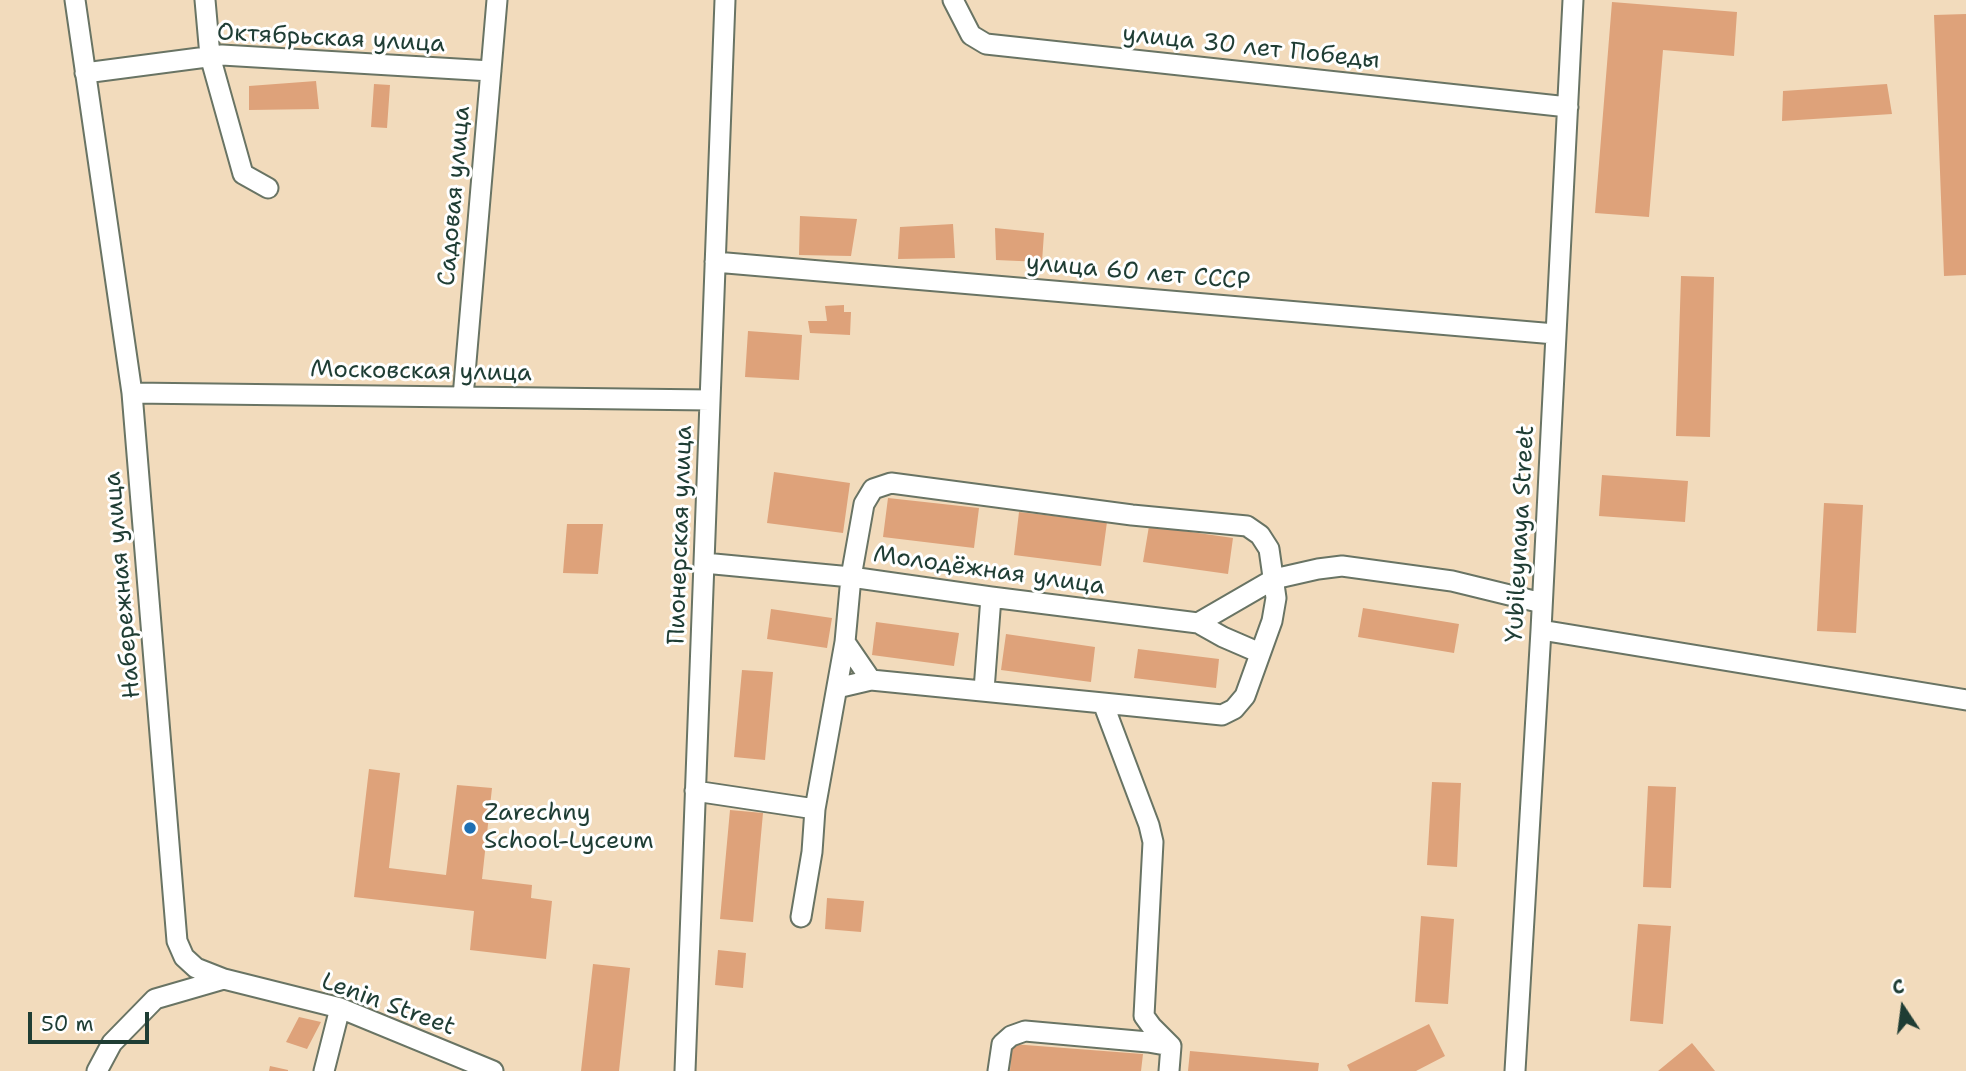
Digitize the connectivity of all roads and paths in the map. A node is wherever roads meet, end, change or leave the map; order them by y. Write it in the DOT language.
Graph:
graph roads {
  1 [pos="75,0"];
  2 [pos="205,0"];
  3 [pos="497,0"];
  4 [pos="725,0"];
  5 [pos="953,0"];
  6 [pos="1573,0"];
  7 [pos="210,56"];
  8 [pos="491,71"];
  9 [pos="85,73"];
  10 [pos="1567,107"];
  11 [pos="268,188"];
  12 [pos="715,262"];
  13 [pos="1556,334"];
  14 [pos="132,393"];
  15 [pos="463,397"];
  16 [pos="710,400"];
  17 [pos="704,563"];
  18 [pos="851,577"];
  19 [pos="1274,579"];
  20 [pos="991,597"];
  21 [pos="1542,603"];
  22 [pos="1198,623"];
  23 [pos="1541,630"];
  24 [pos="845,642"];
  25 [pos="1260,653"];
  26 [pos="871,680"];
  27 [pos="837,688"];
  28 [pos="984,690"];
  29 [pos="1966,700"];
  30 [pos="1103,703"];
  31 [pos="695,791"];
  32 [pos="815,809"];
  33 [pos="801,918"];
  34 [pos="224,979"];
  35 [pos="340,1008"];
  36 [pos="1171,1046"];
  37 [pos="97,1071"];
  38 [pos="324,1071"];
  39 [pos="494,1071"];
  40 [pos="685,1071"];
  41 [pos="998,1071"];
  42 [pos="1169,1071"];
  43 [pos="1515,1071"];
  1 -- 9 [label="street, Набережная улица"];
  2 -- 7 [label="street"];
  3 -- 8 [label="street, Садовая улица"];
  4 -- 12 [label="street, Пионерская улица"];
  5 -- 10 [label="street, улица 30 лет Победы"];
  6 -- 10 [label="street, Yubileynaya Street"];
  7 -- 8 [label="street, Октябрьская улица"];
  7 -- 9 [label="street, Октябрьская улица"];
  7 -- 11 [label="street"];
  8 -- 15 [label="street, Садовая улица"];
  9 -- 14 [label="street, Набережная улица"];
  10 -- 13 [label="street, Yubileynaya Street"];
  12 -- 13 [label="street, улица 60 лет СССР"];
  12 -- 16 [label="street, Пионерская улица"];
  13 -- 21 [label="street, Yubileynaya Street"];
  14 -- 15 [label="street, Московская улица"];
  14 -- 34 [label="street, Набережная улица"];
  15 -- 16 [label="street, Московская улица"];
  16 -- 17 [label="street, Пионерская улица"];
  17 -- 18 [label="street, Молодёжная улица"];
  17 -- 31 [label="street, Пионерская улица"];
  18 -- 19 [label="street"];
  18 -- 20 [label="street, Молодёжная улица"];
  18 -- 24 [label="street"];
  19 -- 21 [label="street"];
  19 -- 22 [label="street"];
  19 -- 25 [label="street"];
  20 -- 22 [label="street, Молодёжная улица"];
  20 -- 28 [label="street"];
  21 -- 23 [label="street, Yubileynaya Street"];
  22 -- 25 [label="street, Молодёжная улица"];
  23 -- 29 [label="street"];
  23 -- 43 [label="street, Yubileynaya Street"];
  24 -- 26 [label="street"];
  24 -- 27 [label="street"];
  25 -- 30 [label="street"];
  26 -- 27 [label="street"];
  26 -- 28 [label="street"];
  27 -- 32 [label="street"];
  28 -- 30 [label="street"];
  30 -- 36 [label="street"];
  31 -- 32 [label="street"];
  31 -- 40 [label="street, Пионерская улица"];
  32 -- 33 [label="street"];
  34 -- 35 [label="street, Lenin Street"];
  34 -- 37 [label="street"];
  35 -- 38 [label="street"];
  35 -- 39 [label="street, Lenin Street"];
  36 -- 41 [label="street"];
  36 -- 42 [label="street"];
}
